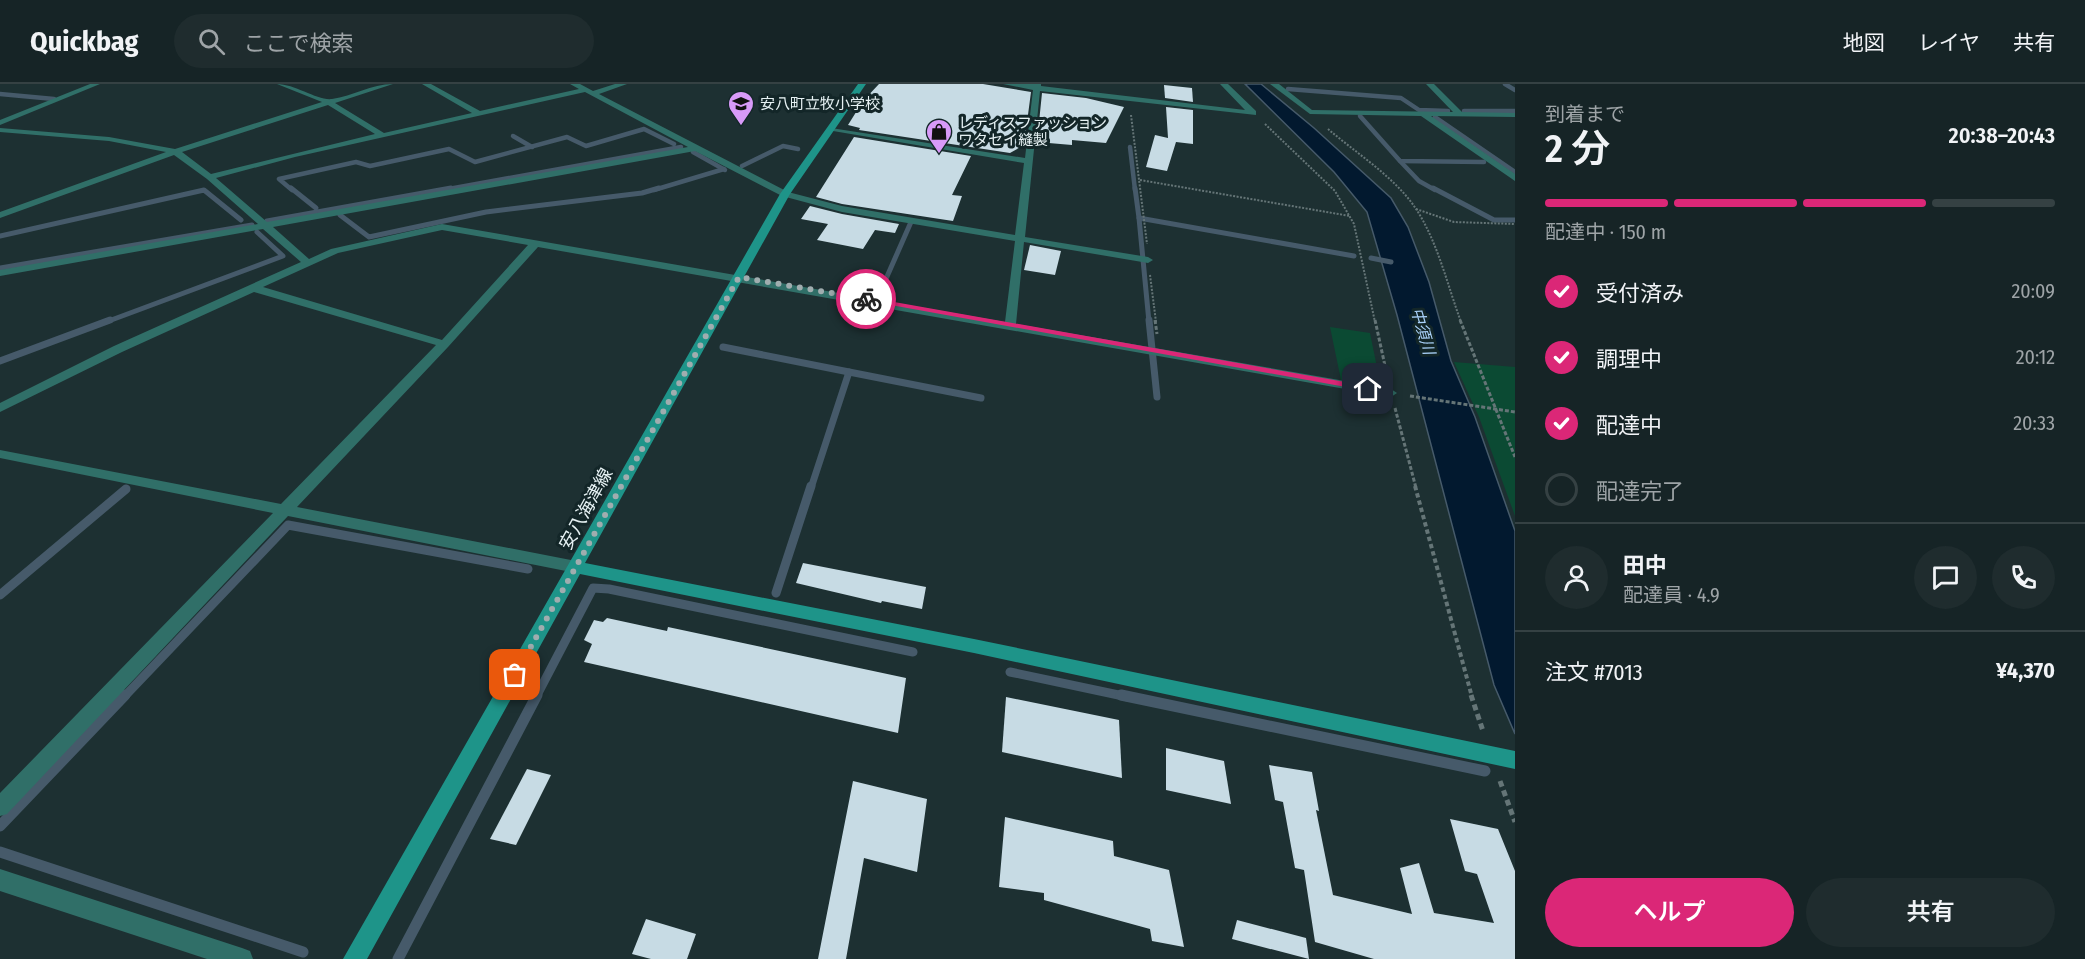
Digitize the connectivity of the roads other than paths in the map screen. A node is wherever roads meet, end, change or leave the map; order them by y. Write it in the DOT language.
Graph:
graph roads {
  1 [pos="96,84"];
  2 [pos="281,84"];
  3 [pos="389,84"];
  4 [pos="426,84"];
  5 [pos="574,84"];
  6 [pos="623,84"];
  7 [pos="862,84"];
  8 [pos="1007,84"];
  9 [pos="1224,84"];
  10 [pos="1274,84"];
  11 [pos="1430,84"];
  12 [pos="1037,86"];
  13 [pos="590,92"];
  14 [pos="327,101"];
  15 [pos="479,114"];
  16 [pos="1423,114"];
  17 [pos="1460,114"];
  18 [pos="1515,115"];
  19 [pos="0,123"];
  20 [pos="0,130"];
  21 [pos="831,130"];
  22 [pos="382,135"];
  23 [pos="695,148"];
  24 [pos="174,151"];
  25 [pos="1026,161"];
  26 [pos="210,177"];
  27 [pos="1515,178"];
  28 [pos="785,194"];
  29 [pos="0,215"];
  30 [pos="266,226"];
  31 [pos="1020,238"];
  32 [pos="535,244"];
  33 [pos="1149,260"];
  34 [pos="308,263"];
  35 [pos="0,273"];
  36 [pos="739,277"];
  37 [pos="254,288"];
  38 [pos="1010,324"];
  39 [pos="444,344"];
  40 [pos="1391,393"];
  41 [pos="0,408"];
  42 [pos="0,454"];
  43 [pos="282,512"];
  44 [pos="576,567"];
  45 [pos="1513,760"];
  46 [pos="0,807"];
  47 [pos="0,880"];
  48 [pos="242,959"];
  49 [pos="354,959"];
  1 -- 19 [label="street"];
  2 -- 14 [label="street"];
  3 -- 14 [label="street"];
  4 -- 15 [label="street"];
  5 -- 13 [label="street"];
  6 -- 13 [label="street"];
  7 -- 21 [label="main road, 安八海津線"];
  8 -- 12 [label="street"];
  9 -- 12 [label="street"];
  10 -- 16 [label="street"];
  11 -- 17 [label="street"];
  12 -- 25 [label="street"];
  13 -- 15 [label="street"];
  13 -- 23 [label="street"];
  14 -- 22 [label="street"];
  14 -- 24 [label="street"];
  15 -- 22 [label="street"];
  16 -- 17 [label="street"];
  16 -- 27 [label="street"];
  17 -- 18 [label="street"];
  20 -- 24 [label="street"];
  21 -- 25 [label="street"];
  21 -- 28 [label="main road, 安八海津線"];
  22 -- 26 [label="street"];
  23 -- 28 [label="street"];
  23 -- 30 [label="street"];
  24 -- 26 [label="street"];
  24 -- 29 [label="street"];
  25 -- 31 [label="street"];
  26 -- 30 [label="street"];
  28 -- 31 [label="street"];
  28 -- 36 [label="main road, 安八海津線"];
  30 -- 34 [label="street"];
  30 -- 35 [label="street"];
  31 -- 33 [label="street"];
  31 -- 38 [label="street"];
  32 -- 34 [label="street"];
  32 -- 36 [label="street"];
  32 -- 39 [label="street"];
  34 -- 37 [label="street"];
  36 -- 38 [label="street"];
  36 -- 44 [label="main road, 安八海津線"];
  37 -- 39 [label="street"];
  37 -- 41 [label="street"];
  38 -- 40 [label="street"];
  39 -- 43 [label="street"];
  42 -- 43 [label="street"];
  43 -- 44 [label="street"];
  43 -- 46 [label="street"];
  44 -- 45 [label="main road"];
  44 -- 49 [label="main road, 安八海津線"];
  47 -- 48 [label="street"];
}
